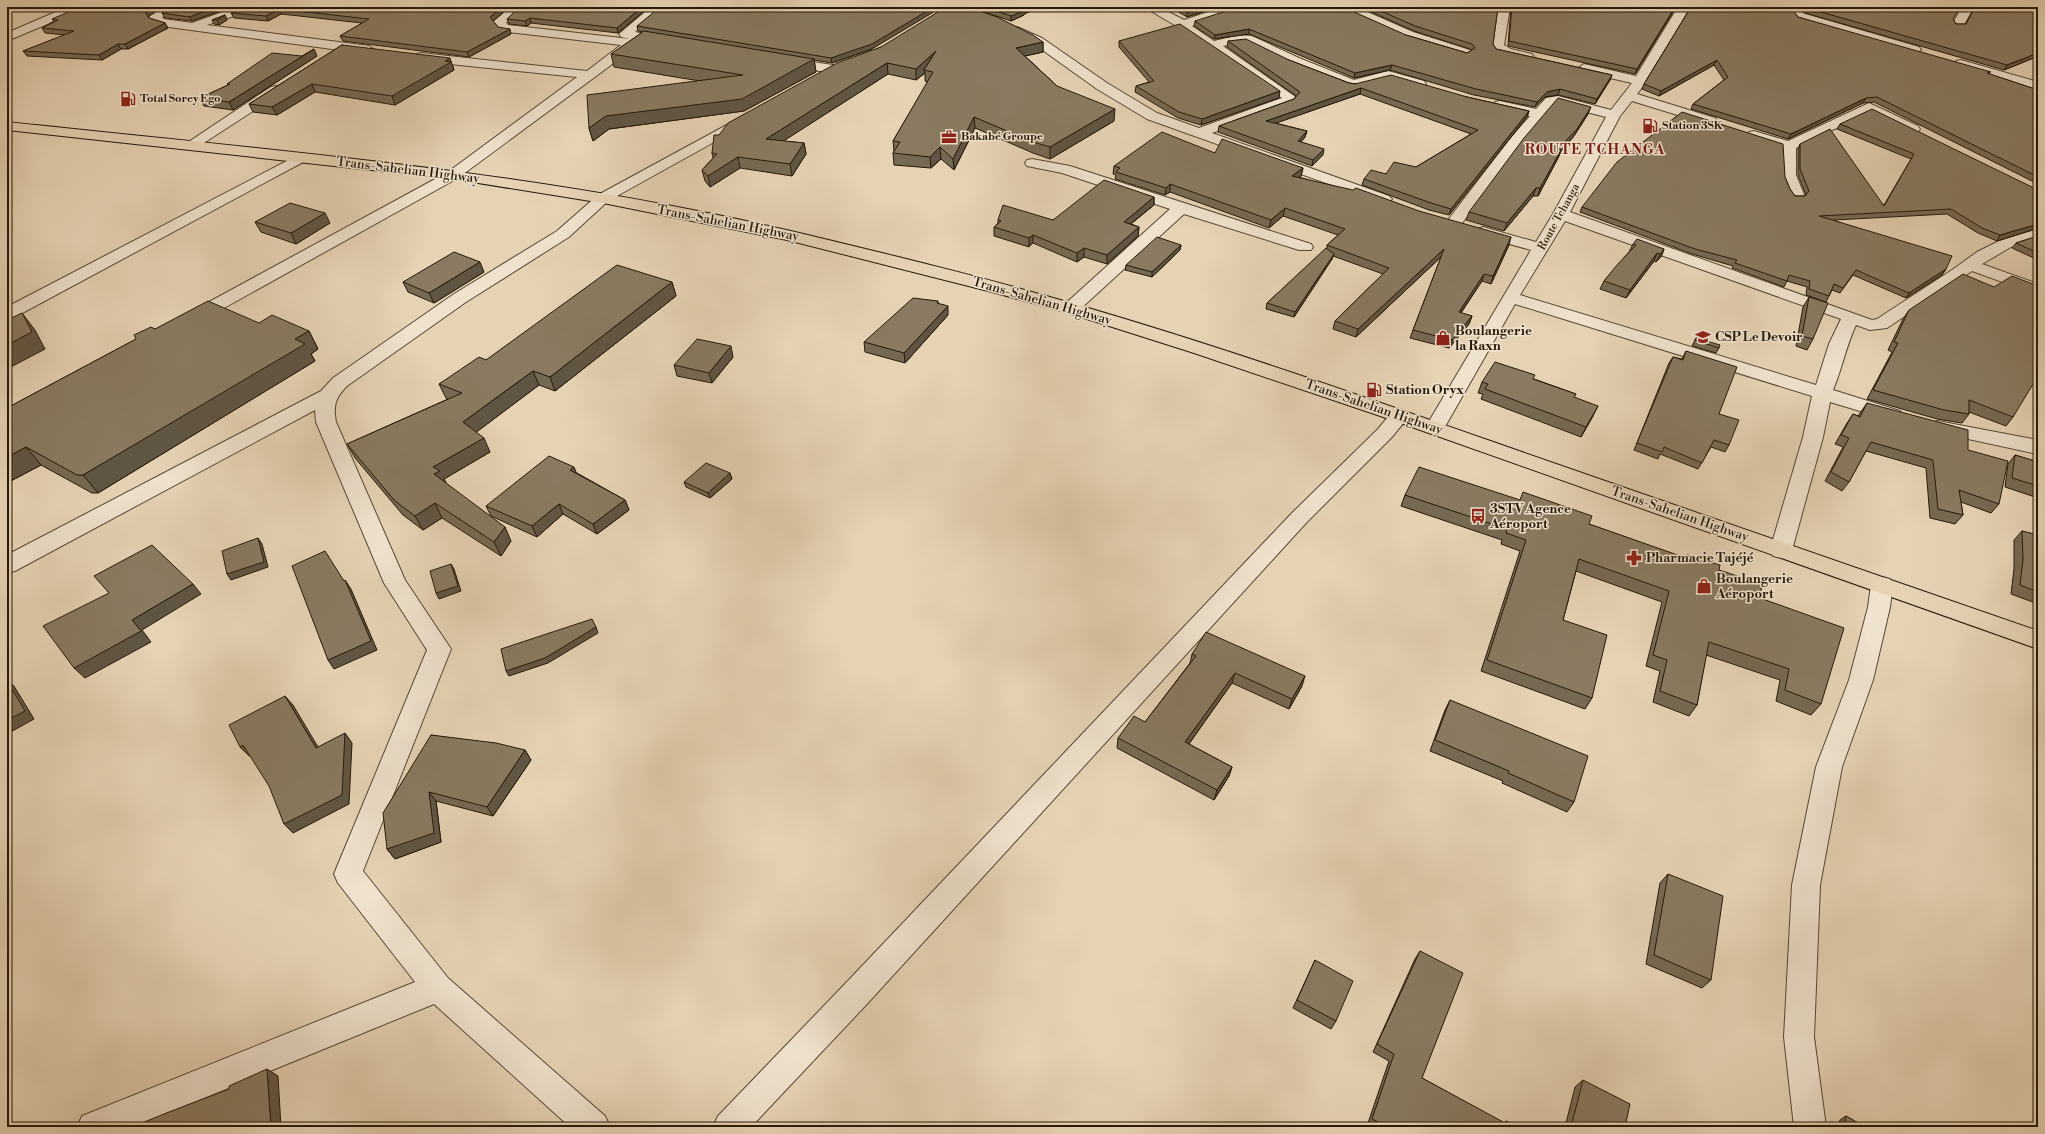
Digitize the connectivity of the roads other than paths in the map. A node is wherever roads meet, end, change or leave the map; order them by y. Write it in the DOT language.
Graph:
graph roads {
  1 [pos="77,7"];
  2 [pos="174,7"];
  3 [pos="248,7"];
  4 [pos="518,7"];
  5 [pos="658,7"];
  6 [pos="1150,7"];
  7 [pos="1235,7"];
  8 [pos="1346,7"];
  9 [pos="1504,7"];
  10 [pos="1684,7"];
  11 [pos="1803,7"];
  12 [pos="1968,7"];
  13 [pos="1182,24"];
  14 [pos="1958,24"];
  15 [pos="192,25"];
  16 [pos="1006,25"];
  17 [pos="7,38"];
  18 [pos="637,40"];
  19 [pos="657,40"];
  20 [pos="1211,45"];
  21 [pos="343,47"];
  22 [pos="384,52"];
  23 [pos="1466,53"];
  24 [pos="1926,54"];
  25 [pos="406,55"];
  26 [pos="330,56"];
  27 [pos="1538,58"];
  28 [pos="774,60"];
  29 [pos="1948,60"];
  30 [pos="1575,66"];
  31 [pos="591,75"];
  32 [pos="813,80"];
  33 [pos="290,81"];
  34 [pos="1640,81"];
  35 [pos="2038,86"];
  36 [pos="1435,88"];
  37 [pos="1629,96"];
  38 [pos="1486,102"];
  39 [pos="758,111"];
  40 [pos="1538,114"];
  41 [pos="1614,115"];
  42 [pos="1721,125"];
  43 [pos="7,126"];
  44 [pos="1201,132"];
  45 [pos="1744,132"];
  46 [pos="1928,136"];
  47 [pos="191,145"];
  48 [pos="1789,146"];
  49 [pos="302,157"];
  50 [pos="1032,162"];
  51 [pos="453,175"];
  52 [pos="1797,197"];
  53 [pos="603,198"];
  54 [pos="1394,203"];
  55 [pos="1181,208"];
  56 [pos="1561,214"];
  57 [pos="2038,234"];
  58 [pos="1306,247"];
  59 [pos="1541,248"];
  60 [pos="1970,265"];
  61 [pos="2038,290"];
  62 [pos="1510,297"];
  63 [pos="1071,308"];
  64 [pos="7,314"];
  65 [pos="1851,317"];
  66 [pos="174,328"];
  67 [pos="1822,394"];
  68 [pos="326,396"];
  69 [pos="1398,416"];
  70 [pos="1435,428"];
  71 [pos="2038,447"];
  72 [pos="1781,550"];
  73 [pos="7,565"];
  74 [pos="1882,585"];
  75 [pos="2038,640"];
  76 [pos="438,988"];
  77 [pos="93,1127"];
  78 [pos="594,1127"];
  79 [pos="729,1127"];
  80 [pos="1810,1127"];
  1 -- 17 [label="street"];
  2 -- 15 [label="street"];
  3 -- 15 [label="street"];
  4 -- 18 [label="street"];
  5 -- 18 [label="street"];
  6 -- 13 [label="street"];
  7 -- 13 [label="street"];
  8 -- 23 [label="street"];
  9 -- 27 [label="street"];
  10 -- 34 [label="street, Route Tchanga"];
  11 -- 24 [label="street"];
  12 -- 14 [label="street"];
  13 -- 20 [label="street"];
  15 -- 21 [label="street"];
  16 -- 44 [label="street"];
  18 -- 19 [label="street"];
  18 -- 31 [label="street"];
  20 -- 36 [label="street"];
  20 -- 44 [label="street"];
  21 -- 22 [label="street"];
  21 -- 26 [label="street"];
  25 -- 31 [label="street"];
  28 -- 32 [label="street"];
  29 -- 35 [label="street"];
  30 -- 34 [label="street"];
  31 -- 51 [label="street"];
  33 -- 47 [label="street"];
  34 -- 37 [label="street, Route Tchanga"];
  37 -- 41 [label="street, Route Tchanga"];
  37 -- 42 [label="street"];
  38 -- 40 [label="street"];
  39 -- 53 [label="street"];
  40 -- 41 [label="street"];
  40 -- 59 [label="street"];
  41 -- 56 [label="street, Route Tchanga"];
  43 -- 47 [label="highway, Trans-Sahelian Highway"];
  44 -- 54 [label="street"];
  45 -- 48 [label="street"];
  46 -- 48 [label="street"];
  47 -- 49 [label="highway, Trans-Sahelian Highway"];
  48 -- 52 [label="street"];
  49 -- 51 [label="highway, Trans-Sahelian Highway"];
  49 -- 64 [label="street"];
  50 -- 55 [label="street"];
  51 -- 53 [label="highway, Trans-Sahelian Highway"];
  51 -- 66 [label="street"];
  53 -- 63 [label="highway, Trans-Sahelian Highway"];
  53 -- 68 [label="street"];
  55 -- 58 [label="street"];
  55 -- 63 [label="street"];
  56 -- 59 [label="street, Route Tchanga"];
  56 -- 65 [label="street"];
  57 -- 60 [label="street"];
  59 -- 62 [label="street, Route Tchanga"];
  60 -- 61 [label="street"];
  60 -- 65 [label="street"];
  62 -- 67 [label="street"];
  62 -- 70 [label="street, Route Tchanga"];
  63 -- 69 [label="highway, Trans-Sahelian Highway"];
  65 -- 67 [label="street"];
  67 -- 71 [label="street"];
  67 -- 72 [label="street"];
  68 -- 73 [label="street"];
  68 -- 76 [label="street"];
  69 -- 70 [label="highway, Trans-Sahelian Highway"];
  69 -- 79 [label="street"];
  70 -- 72 [label="highway, Trans-Sahelian Highway"];
  72 -- 74 [label="highway, Trans-Sahelian Highway"];
  74 -- 75 [label="highway, Trans-Sahelian Highway"];
  74 -- 80 [label="street"];
  76 -- 77 [label="street"];
  76 -- 78 [label="street"];
}
